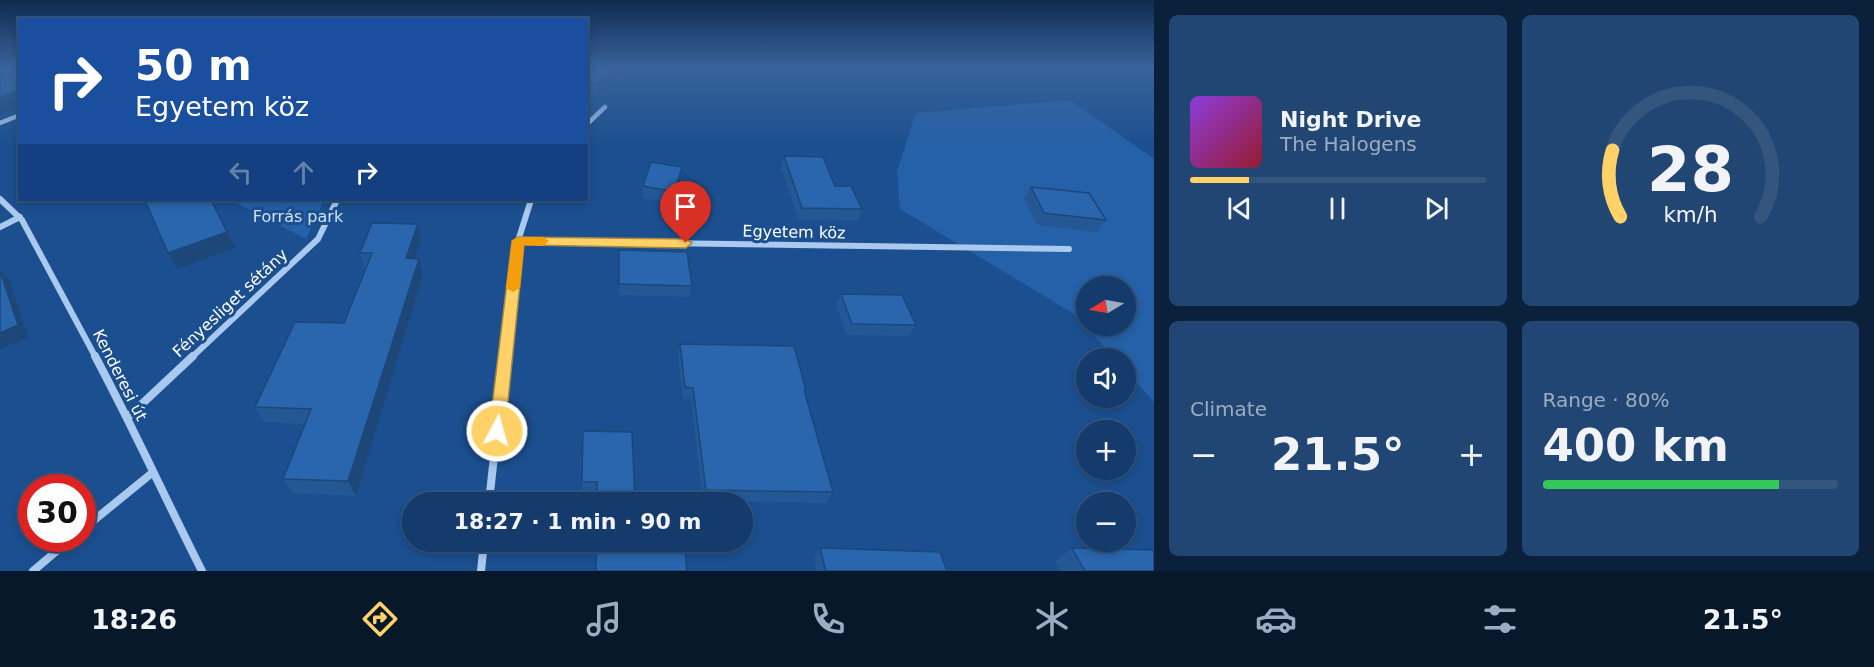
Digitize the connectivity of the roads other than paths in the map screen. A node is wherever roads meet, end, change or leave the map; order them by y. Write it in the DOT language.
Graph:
graph roads {
  1 [pos="605,106"];
  2 [pos="18,116"];
  3 [pos="0,123"];
  4 [pos="588,123"];
  5 [pos="0,199"];
  6 [pos="336,201"];
  7 [pos="531,201"];
  8 [pos="20,217"];
  9 [pos="0,227"];
  10 [pos="518,241"];
  11 [pos="1069,249"];
  12 [pos="128,417"];
  13 [pos="152,473"];
  14 [pos="490,492"];
  15 [pos="96,519"];
  16 [pos="55,552"];
  17 [pos="483,552"];
  18 [pos="33,571"];
  19 [pos="202,571"];
  20 [pos="481,571"];
  1 -- 4 [label="street"];
  2 -- 3 [label="street"];
  5 -- 8 [label="street, Kenderesi út"];
  6 -- 12 [label="street, Fényesliget sétány"];
  7 -- 10 [label="street"];
  8 -- 9 [label="street"];
  8 -- 12 [label="street, Kenderesi út"];
  10 -- 11 [label="street, Egyetem köz"];
  10 -- 14 [label="street"];
  12 -- 13 [label="street, Kenderesi út"];
  13 -- 15 [label="street"];
  13 -- 19 [label="street, Kenderesi út"];
  16 -- 18 [label="street"];
  17 -- 20 [label="street"];
}
